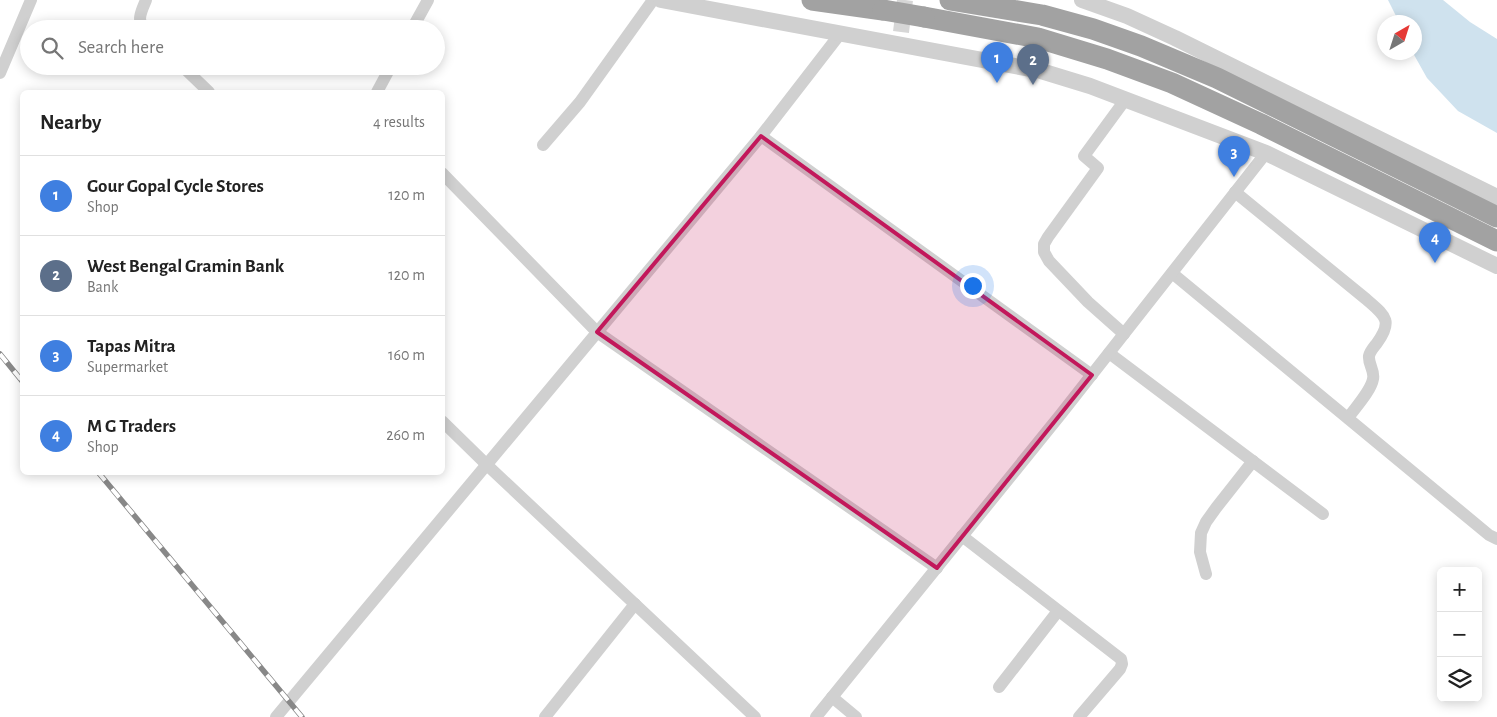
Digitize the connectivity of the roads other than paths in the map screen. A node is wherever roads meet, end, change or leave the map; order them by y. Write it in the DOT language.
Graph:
graph roads {
  1 [pos="31,0"];
  2 [pos="146,0"];
  3 [pos="428,0"];
  4 [pos="653,0"];
  5 [pos="661,0"];
  6 [pos="812,0"];
  7 [pos="950,0"];
  8 [pos="1082,0"];
  9 [pos="23,20"];
  10 [pos="140,20"];
  11 [pos="417,20"];
  12 [pos="20,26"];
  13 [pos="840,34"];
  14 [pos="0,73"];
  15 [pos="191,75"];
  16 [pos="386,75"];
  17 [pos="207,90"];
  18 [pos="378,90"];
  19 [pos="1125,100"];
  20 [pos="761,136"];
  21 [pos="543,146"];
  22 [pos="1266,153"];
  23 [pos="445,176"];
  24 [pos="1235,192"];
  25 [pos="1497,197"];
  26 [pos="1497,217"];
  27 [pos="1497,241"];
  28 [pos="1497,266"];
  29 [pos="1172,273"];
  30 [pos="597,332"];
  31 [pos="1124,334"];
  32 [pos="1109,353"];
  33 [pos="1092,375"];
  34 [pos="1348,418"];
  35 [pos="445,424"];
  36 [pos="1253,461"];
  37 [pos="486,465"];
  38 [pos="1323,514"];
  39 [pos="962,536"];
  40 [pos="1497,539"];
  41 [pos="937,568"];
  42 [pos="1206,574"];
  43 [pos="635,604"];
  44 [pos="1058,611"];
  45 [pos="999,688"];
  46 [pos="832,697"];
  47 [pos="276,717"];
  48 [pos="545,717"];
  49 [pos="755,717"];
  50 [pos="816,717"];
  51 [pos="856,717"];
  52 [pos="1079,717"];
  1 -- 9 [label="street"];
  2 -- 10 [label="street"];
  3 -- 11 [label="street"];
  4 -- 21 [label="street"];
  5 -- 13 [label="street"];
  6 -- 27 [label="highway, bridge"];
  7 -- 26 [label="highway"];
  8 -- 25 [label="street"];
  12 -- 14 [label="street"];
  13 -- 19 [label="street"];
  13 -- 20 [label="street"];
  15 -- 17 [label="street"];
  16 -- 18 [label="street"];
  19 -- 22 [label="street"];
  19 -- 31 [label="street"];
  20 -- 30 [label="street"];
  20 -- 33 [label="street"];
  22 -- 24 [label="street"];
  22 -- 28 [label="street"];
  23 -- 30 [label="street"];
  24 -- 29 [label="street"];
  24 -- 34 [label="street"];
  29 -- 31 [label="street"];
  29 -- 34 [label="street"];
  30 -- 37 [label="street"];
  30 -- 41 [label="street"];
  31 -- 32 [label="street"];
  32 -- 33 [label="street"];
  32 -- 36 [label="street"];
  33 -- 39 [label="street"];
  34 -- 40 [label="street"];
  35 -- 37 [label="street"];
  36 -- 38 [label="street"];
  36 -- 42 [label="street"];
  37 -- 43 [label="street"];
  37 -- 47 [label="street"];
  39 -- 41 [label="street"];
  39 -- 44 [label="street"];
  41 -- 46 [label="street"];
  43 -- 48 [label="street"];
  43 -- 49 [label="street"];
  44 -- 45 [label="street"];
  44 -- 52 [label="street"];
  46 -- 50 [label="street"];
  46 -- 51 [label="street"];
}
